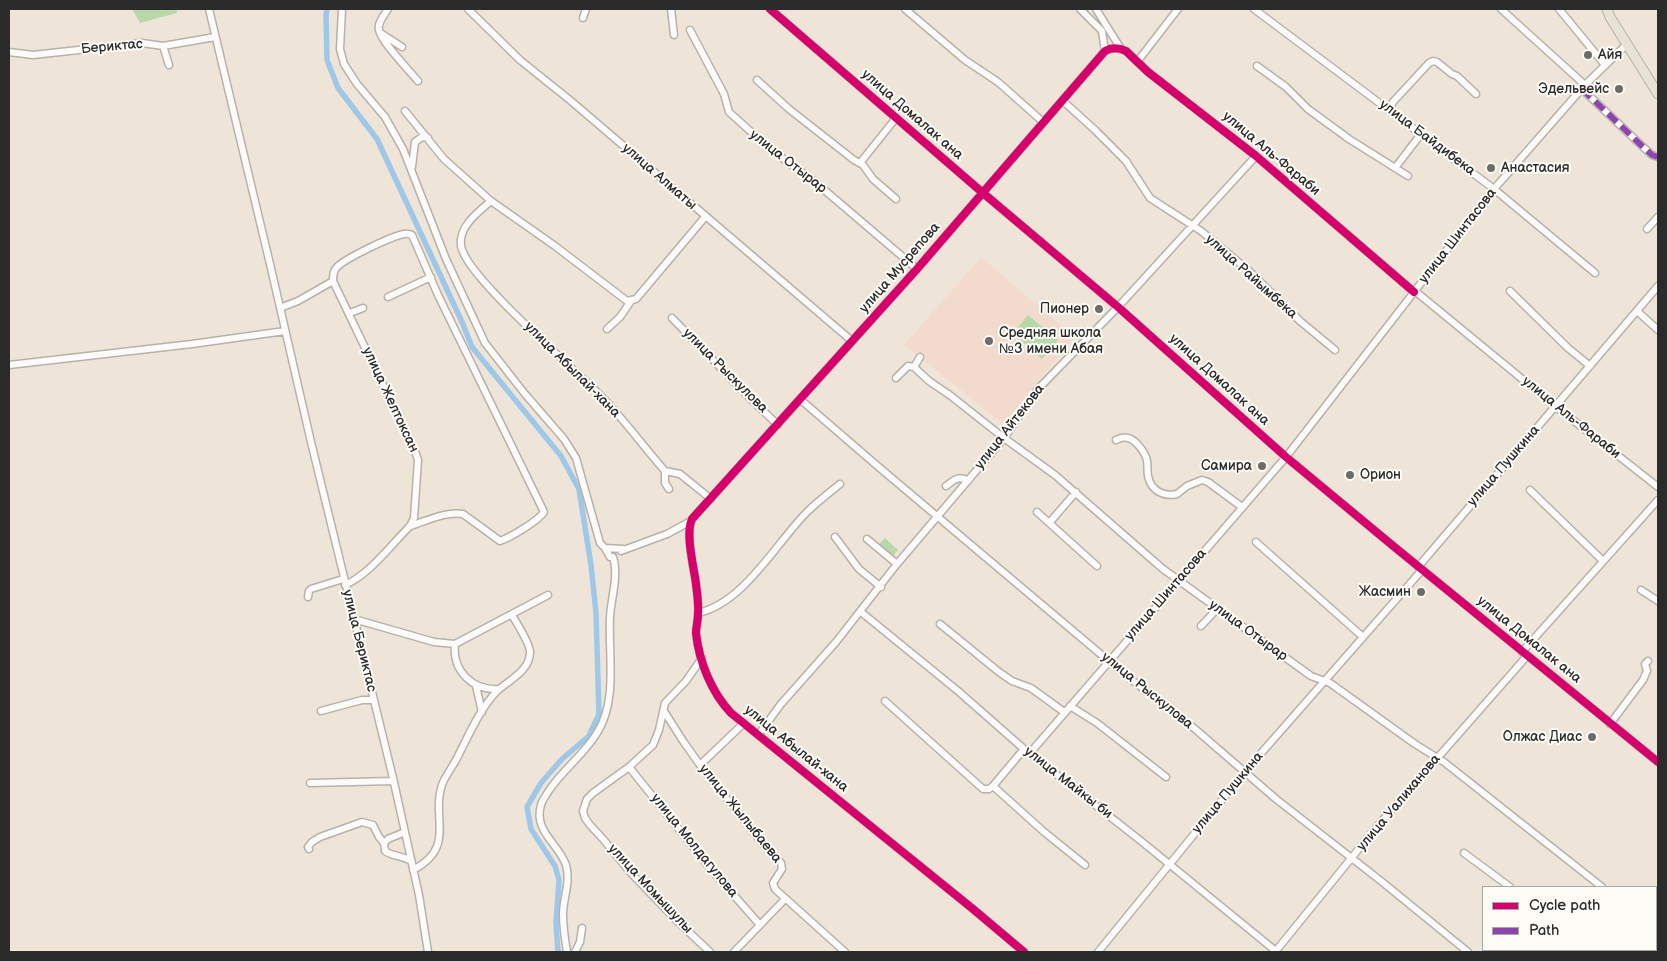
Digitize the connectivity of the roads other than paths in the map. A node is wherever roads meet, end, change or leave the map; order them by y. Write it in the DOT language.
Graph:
graph roads {
  1 [pos="209,9"];
  2 [pos="342,9"];
  3 [pos="388,9"];
  4 [pos="468,9"];
  5 [pos="586,9"];
  6 [pos="672,9"];
  7 [pos="770,9"];
  8 [pos="905,9"];
  9 [pos="1080,9"];
  10 [pos="1096,9"];
  11 [pos="1178,9"];
  12 [pos="1254,9"];
  13 [pos="1501,9"];
  14 [pos="1559,9"];
  15 [pos="1607,9"];
  16 [pos="584,18"];
  17 [pos="690,30"];
  18 [pos="379,31"];
  19 [pos="674,34"];
  20 [pos="215,37"];
  21 [pos="1627,44"];
  22 [pos="163,46"];
  23 [pos="402,47"];
  24 [pos="1121,49"];
  25 [pos="1105,51"];
  26 [pos="9,52"];
  27 [pos="1137,62"];
  28 [pos="1605,64"];
  29 [pos="169,65"];
  30 [pos="1256,66"];
  31 [pos="756,80"];
  32 [pos="418,81"];
  33 [pos="1583,87"];
  34 [pos="1476,94"];
  35 [pos="1658,94"];
  36 [pos="1062,101"];
  37 [pos="1389,110"];
  38 [pos="406,111"];
  39 [pos="896,118"];
  40 [pos="1043,122"];
  41 [pos="1421,134"];
  42 [pos="428,138"];
  43 [pos="1256,156"];
  44 [pos="1658,158"];
  45 [pos="860,164"];
  46 [pos="1395,168"];
  47 [pos="412,170"];
  48 [pos="1408,176"];
  49 [pos="1494,189"];
  50 [pos="983,192"];
  51 [pos="896,198"];
  52 [pos="492,201"];
  53 [pos="705,216"];
  54 [pos="1658,217"];
  55 [pos="1192,226"];
  56 [pos="1647,229"];
  57 [pos="916,270"];
  58 [pos="1595,273"];
  59 [pos="430,277"];
  60 [pos="333,281"];
  61 [pos="1658,286"];
  62 [pos="1510,291"];
  63 [pos="1415,292"];
  64 [pos="388,297"];
  65 [pos="631,301"];
  66 [pos="1118,306"];
  67 [pos="280,308"];
  68 [pos="363,308"];
  69 [pos="1636,311"];
  70 [pos="350,313"];
  71 [pos="672,318"];
  72 [pos="607,330"];
  73 [pos="1658,330"];
  74 [pos="285,332"];
  75 [pos="852,341"];
  76 [pos="1335,350"];
  77 [pos="920,357"];
  78 [pos="9,365"];
  79 [pos="1590,366"];
  80 [pos="914,367"];
  81 [pos="896,378"];
  82 [pos="801,400"];
  83 [pos="1555,406"];
  84 [pos="778,424"];
  85 [pos="1004,438"];
  86 [pos="1116,440"];
  87 [pos="1286,457"];
  88 [pos="665,470"];
  89 [pos="968,480"];
  90 [pos="840,484"];
  91 [pos="946,486"];
  92 [pos="1658,488"];
  93 [pos="669,489"];
  94 [pos="1530,490"];
  95 [pos="1076,492"];
  96 [pos="711,499"];
  97 [pos="1658,500"];
  98 [pos="1242,507"];
  99 [pos="1037,512"];
  100 [pos="937,517"];
  101 [pos="691,521"];
  102 [pos="1050,522"];
  103 [pos="410,526"];
  104 [pos="835,537"];
  105 [pos="867,539"];
  106 [pos="1256,542"];
  107 [pos="605,548"];
  108 [pos="623,549"];
  109 [pos="613,557"];
  110 [pos="1603,561"];
  111 [pos="898,564"];
  112 [pos="1097,566"];
  113 [pos="1420,568"];
  114 [pos="1178,580"];
  115 [pos="344,582"];
  116 [pos="881,587"];
  117 [pos="1642,590"];
  118 [pos="548,595"];
  119 [pos="308,597"];
  120 [pos="1658,601"];
  121 [pos="1218,608"];
  122 [pos="698,612"];
  123 [pos="861,612"];
  124 [pos="512,615"];
  125 [pos="354,619"];
  126 [pos="940,624"];
  127 [pos="1201,626"];
  128 [pos="1363,637"];
  129 [pos="455,644"];
  130 [pos="1525,654"];
  131 [pos="702,658"];
  132 [pos="1109,661"];
  133 [pos="1648,661"];
  134 [pos="1326,680"];
  135 [pos="476,686"];
  136 [pos="500,689"];
  137 [pos="374,700"];
  138 [pos="885,701"];
  139 [pos="1070,706"];
  140 [pos="321,711"];
  141 [pos="664,711"];
  142 [pos="482,712"];
  143 [pos="1064,712"];
  144 [pos="744,722"];
  145 [pos="1610,724"];
  146 [pos="759,734"];
  147 [pos="1027,751"];
  148 [pos="1438,758"];
  149 [pos="1658,762"];
  150 [pos="700,765"];
  151 [pos="629,767"];
  152 [pos="1245,772"];
  153 [pos="1166,776"];
  154 [pos="394,781"];
  155 [pos="310,783"];
  156 [pos="993,786"];
  157 [pos="405,832"];
  158 [pos="384,843"];
  159 [pos="309,849"];
  160 [pos="1464,852"];
  161 [pos="1352,859"];
  162 [pos="411,861"];
  163 [pos="1085,865"];
  164 [pos="1170,865"];
  165 [pos="413,870"];
  166 [pos="1509,886"];
  167 [pos="1601,886"];
  168 [pos="785,899"];
  169 [pos="760,925"];
  170 [pos="582,928"];
  171 [pos="428,952"];
  172 [pos="567,952"];
  173 [pos="575,952"];
  174 [pos="710,952"];
  175 [pos="734,952"];
  176 [pos="846,952"];
  177 [pos="1024,952"];
  178 [pos="1098,952"];
  179 [pos="1276,952"];
  180 [pos="1468,952"];
  1 -- 20 [label="street, улица Бериктас"];
  2 -- 47 [label="street"];
  3 -- 18 [label="street"];
  4 -- 53 [label="street, улица Алматы"];
  5 -- 16 [label="street"];
  6 -- 19 [label="street"];
  7 -- 39 [label="street, улица Домалак ана"];
  8 -- 40 [label="street"];
  9 -- 25 [label="street"];
  10 -- 24 [label="street, улица Аль-Фараби"];
  11 -- 27 [label="street"];
  12 -- 37 [label="street, улица Байдибека"];
  13 -- 33 [label="street"];
  14 -- 28 [label="street"];
  15 -- 21 [label="highway"];
  17 -- 57 [label="street, улица Отырар"];
  18 -- 23 [label="street"];
  18 -- 32 [label="street"];
  20 -- 22 [label="street, Бериктас"];
  20 -- 67 [label="street, улица Бериктас"];
  21 -- 28 [label="street, улица Шинтасова"];
  21 -- 35 [label="highway"];
  22 -- 26 [label="street, Бериктас"];
  22 -- 29 [label="street"];
  24 -- 25 [label="street"];
  24 -- 27 [label="street, улица Аль-Фараби"];
  25 -- 36 [label="street, улица Мусрепова"];
  27 -- 43 [label="street, улица Аль-Фараби"];
  28 -- 33 [label="street, улица Шинтасова"];
  30 -- 46 [label="street"];
  31 -- 45 [label="street"];
  33 -- 44 [label="street"];
  33 -- 49 [label="street, улица Шинтасова"];
  34 -- 37 [label="street"];
  36 -- 40 [label="street, улица Мусрепова"];
  36 -- 55 [label="street, улица Райымбека"];
  37 -- 41 [label="street, улица Байдибека"];
  38 -- 42 [label="street"];
  39 -- 45 [label="street"];
  39 -- 50 [label="street, улица Домалак ана"];
  40 -- 50 [label="street, улица Мусрепова"];
  41 -- 46 [label="street"];
  41 -- 49 [label="street, улица Байдибека"];
  42 -- 47 [label="street"];
  42 -- 52 [label="street"];
  43 -- 55 [label="street, улица Айтекова"];
  43 -- 63 [label="street, улица Аль-Фараби"];
  45 -- 51 [label="street"];
  46 -- 48 [label="street"];
  47 -- 107 [label="street"];
  49 -- 58 [label="street, улица Байдибека"];
  49 -- 63 [label="street, улица Шинтасова"];
  50 -- 57 [label="street, улица Мусрепова"];
  50 -- 66 [label="street, улица Домалак ана"];
  52 -- 65 [label="street"];
  52 -- 88 [label="street, улица Абылай-хана"];
  53 -- 65 [label="street"];
  53 -- 75 [label="street, улица Алматы"];
  54 -- 56 [label="street"];
  55 -- 66 [label="street, улица Айтекова"];
  55 -- 76 [label="street, улица Райымбека"];
  57 -- 75 [label="street, улица Мусрепова"];
  59 -- 60 [label="street"];
  59 -- 64 [label="street"];
  59 -- 103 [label="street"];
  60 -- 67 [label="street"];
  60 -- 70 [label="street, улица Желтоксан"];
  61 -- 69 [label="street, улица Пушкина"];
  62 -- 79 [label="street"];
  63 -- 83 [label="street, улица Аль-Фараби"];
  63 -- 87 [label="street, улица Шинтасова"];
  65 -- 72 [label="street"];
  66 -- 85 [label="street, улица Айтекова"];
  66 -- 87 [label="street, улица Домалак ана"];
  67 -- 74 [label="street, улица Бериктас"];
  68 -- 70 [label="street"];
  69 -- 73 [label="street"];
  69 -- 79 [label="street, улица Пушкина"];
  70 -- 103 [label="street, улица Желтоксан"];
  71 -- 84 [label="street, улица Рыскулова"];
  74 -- 78 [label="street"];
  74 -- 115 [label="street, улица Бериктас"];
  75 -- 82 [label="street, улица Мусрепова"];
  77 -- 80 [label="street"];
  79 -- 83 [label="street, улица Пушкина"];
  80 -- 81 [label="street"];
  80 -- 85 [label="street, улица Отырар"];
  82 -- 84 [label="street, улица Мусрепова"];
  82 -- 100 [label="street, улица Рыскулова"];
  83 -- 92 [label="street, улица Аль-Фараби"];
  83 -- 113 [label="street, улица Пушкина"];
  84 -- 96 [label="street, улица Мусрепова"];
  85 -- 89 [label="street, улица Айтекова"];
  85 -- 95 [label="street, улица Отырар"];
  86 -- 98 [label="street"];
  87 -- 98 [label="street, улица Шинтасова"];
  87 -- 113 [label="street, улица Домалак ана"];
  88 -- 93 [label="street"];
  88 -- 96 [label="street, улица Абылай-хана"];
  89 -- 91 [label="street"];
  89 -- 100 [label="street, улица Айтекова"];
  90 -- 122 [label="street"];
  94 -- 110 [label="street"];
  95 -- 102 [label="street"];
  95 -- 114 [label="street, улица Отырар"];
  96 -- 101 [label="street"];
  97 -- 110 [label="street, улица Уалиханова"];
  98 -- 114 [label="street, улица Шинтасова"];
  99 -- 102 [label="street"];
  100 -- 111 [label="street, улица Айтекова"];
  100 -- 132 [label="street, улица Рыскулова"];
  101 -- 108 [label="street"];
  101 -- 122 [label="street, улица Абылай-хана"];
  102 -- 112 [label="street"];
  103 -- 115 [label="street"];
  104 -- 116 [label="street"];
  105 -- 111 [label="street"];
  106 -- 128 [label="street"];
  107 -- 108 [label="street"];
  107 -- 109 [label="street"];
  108 -- 109 [label="street"];
  109 -- 172 [label="street"];
  110 -- 130 [label="street, улица Уалиханова"];
  111 -- 116 [label="street, улица Айтекова"];
  113 -- 128 [label="street, улица Пушкина"];
  113 -- 130 [label="street, улица Домалак ана"];
  114 -- 121 [label="street, улица Отырар"];
  114 -- 132 [label="street, улица Шинтасова"];
  115 -- 119 [label="street"];
  115 -- 125 [label="street, улица Бериктас"];
  116 -- 123 [label="street, улица Айтекова"];
  117 -- 120 [label="street"];
  118 -- 124 [label="street"];
  121 -- 127 [label="street"];
  121 -- 134 [label="street, улица Отырар"];
  122 -- 131 [label="street, улица Абылай-хана"];
  123 -- 146 [label="street, улица Айтекова"];
  123 -- 147 [label="street, улица Майкы би"];
  124 -- 129 [label="street"];
  124 -- 136 [label="street"];
  125 -- 129 [label="street"];
  125 -- 137 [label="street, улица Бериктас"];
  126 -- 143 [label="street"];
  128 -- 134 [label="street, улица Пушкина"];
  129 -- 135 [label="street"];
  130 -- 145 [label="street, улица Домалак ана"];
  130 -- 148 [label="street, улица Уалиханова"];
  131 -- 141 [label="street"];
  131 -- 144 [label="street, улица Абылай-хана"];
  132 -- 139 [label="street, улица Шинтасова"];
  132 -- 152 [label="street, улица Рыскулова"];
  133 -- 145 [label="street"];
  134 -- 148 [label="street, улица Отырар"];
  134 -- 152 [label="street, улица Пушкина"];
  135 -- 136 [label="street"];
  135 -- 142 [label="street"];
  136 -- 142 [label="street"];
  137 -- 140 [label="street"];
  137 -- 154 [label="street, улица Бериктас"];
  138 -- 156 [label="street"];
  139 -- 143 [label="street, улица Шинтасова"];
  139 -- 153 [label="street"];
  141 -- 150 [label="street, улица Жылыбаева"];
  141 -- 151 [label="street"];
  142 -- 165 [label="street"];
  143 -- 147 [label="street, улица Шинтасова"];
  144 -- 146 [label="street, улица Абылай-хана"];
  144 -- 150 [label="street, улица Жылыбаева"];
  145 -- 149 [label="street, улица Домалак ана"];
  146 -- 177 [label="street, улица Абылай-хана"];
  147 -- 156 [label="street, улица Шинтасова"];
  147 -- 164 [label="street, улица Майкы би"];
  148 -- 161 [label="street, улица Уалиханова"];
  148 -- 167 [label="street, улица Отырар"];
  150 -- 168 [label="street, улица Жылыбаева"];
  151 -- 169 [label="street, улица Молдагулова"];
  151 -- 174 [label="street, улица Момышулы"];
  152 -- 161 [label="street, улица Рыскулова"];
  152 -- 164 [label="street, улица Пушкина"];
  154 -- 155 [label="street"];
  154 -- 157 [label="street, улица Бериктас"];
  156 -- 163 [label="street"];
  157 -- 158 [label="street"];
  157 -- 162 [label="street, улица Бериктас"];
  158 -- 159 [label="street"];
  158 -- 162 [label="street"];
  160 -- 166 [label="street"];
  161 -- 179 [label="street, улица Уалиханова"];
  161 -- 180 [label="street, улица Рыскулова"];
  162 -- 165 [label="street, улица Бериктас"];
  164 -- 178 [label="street, улица Пушкина"];
  164 -- 179 [label="street, улица Майкы би"];
  165 -- 171 [label="street, улица Бериктас"];
  168 -- 169 [label="street"];
  168 -- 176 [label="street, улица Жылыбаева"];
  169 -- 175 [label="street"];
  170 -- 173 [label="street"];
}
